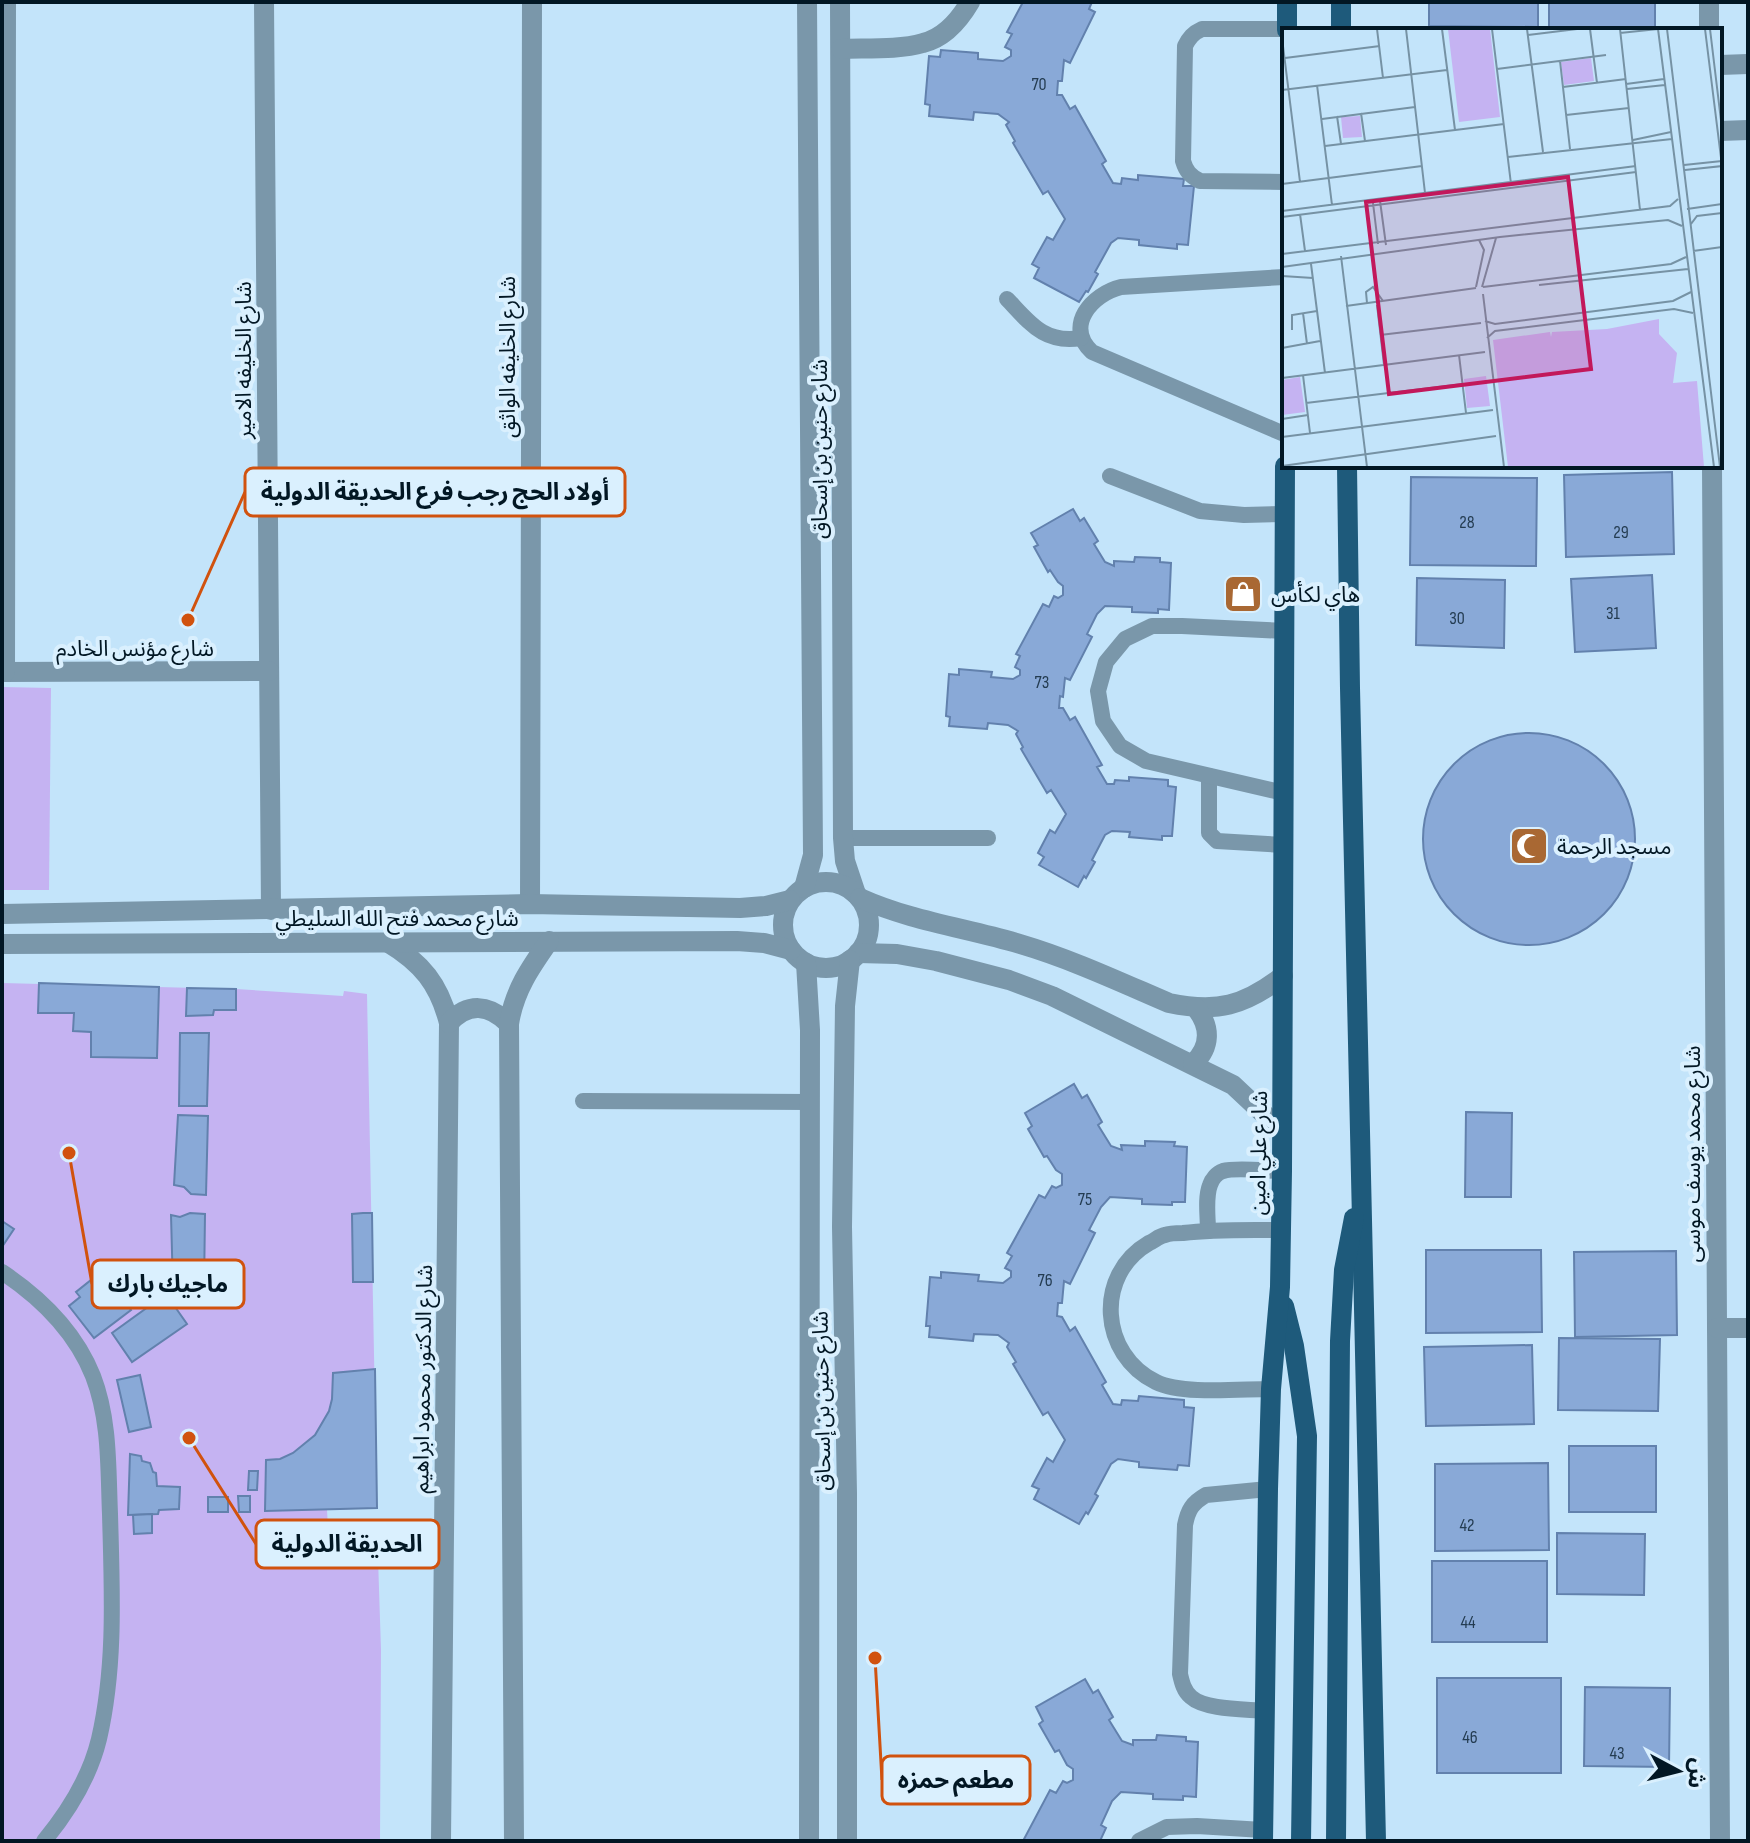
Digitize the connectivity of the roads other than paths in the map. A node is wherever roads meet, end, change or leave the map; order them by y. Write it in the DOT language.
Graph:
graph roads {
  1 [pos="6,2"];
  2 [pos="264,2"];
  3 [pos="532,2"];
  4 [pos="807,2"];
  5 [pos="840,2"];
  6 [pos="970,2"];
  7 [pos="1287,2"];
  8 [pos="1341,2"];
  9 [pos="1709,2"];
  10 [pos="1287,28"];
  11 [pos="1341,28"];
  12 [pos="1709,28"];
  13 [pos="1282,30"];
  14 [pos="841,49"];
  15 [pos="1748,64"];
  16 [pos="1722,65"];
  17 [pos="1748,130"];
  18 [pos="1722,131"];
  19 [pos="1282,182"];
  20 [pos="1282,277"];
  21 [pos="1007,299"];
  22 [pos="1081,338"];
  23 [pos="1282,433"];
  24 [pos="1285,468"];
  25 [pos="1347,468"];
  26 [pos="1712,468"];
  27 [pos="1110,476"];
  28 [pos="1285,514"];
  29 [pos="1285,631"];
  30 [pos="269,671"];
  31 [pos="4,672"];
  32 [pos="1209,776"];
  33 [pos="1284,793"];
  34 [pos="843,838"];
  35 [pos="988,838"];
  36 [pos="1284,845"];
  37 [pos="797,894"];
  38 [pos="858,896"];
  39 [pos="530,904"];
  40 [pos="271,910"];
  41 [pos="2,914"];
  42 [pos="549,941"];
  43 [pos="387,942"];
  44 [pos="2,944"];
  45 [pos="798,956"];
  46 [pos="854,956"];
  47 [pos="1283,976"];
  48 [pos="1196,1008"];
  49 [pos="449,1023"];
  50 [pos="509,1024"];
  51 [pos="1193,1064"];
  52 [pos="583,1101"];
  53 [pos="809,1102"];
  54 [pos="1282,1131"];
  55 [pos="1282,1171"];
  56 [pos="1362,1178"];
  57 [pos="1280,1230"];
  58 [pos="1208,1231"];
  59 [pos="2,1272"];
  60 [pos="1280,1287"];
  61 [pos="1717,1328"];
  62 [pos="1748,1328"];
  63 [pos="1271,1389"];
  64 [pos="1268,1489"];
  65 [pos="1265,1711"];
  66 [pos="1263,1835"];
  67 [pos="44,1841"];
  68 [pos="441,1841"];
  69 [pos="514,1841"];
  70 [pos="809,1841"];
  71 [pos="847,1841"];
  72 [pos="1139,1841"];
  73 [pos="1301,1841"];
  74 [pos="1336,1841"];
  75 [pos="1376,1841"];
  76 [pos="1720,1841"];
  1 -- 31 [label="street"];
  2 -- 30 [label="street, شارع الخليفه الامير"];
  3 -- 39 [label="street, شارع الخليفه الواثق"];
  4 -- 37 [label="street, شارع حنين بن إسحاق"];
  5 -- 14 [label="street, شارع حنين بن إسحاق"];
  6 -- 14 [label="street"];
  7 -- 10 [label="main road"];
  8 -- 11 [label="main road"];
  9 -- 12 [label="street"];
  13 -- 19 [label="lane"];
  14 -- 34 [label="street, شارع حنين بن إسحاق"];
  15 -- 16 [label="street"];
  17 -- 18 [label="street"];
  20 -- 22 [label="lane"];
  21 -- 22 [label="lane"];
  22 -- 23 [label="lane"];
  24 -- 28 [label="main road, شارع علي امين"];
  25 -- 56 [label="main road"];
  26 -- 61 [label="street, شارع محمد يوسف موسى"];
  27 -- 28 [label="lane"];
  28 -- 29 [label="main road, شارع علي امين"];
  29 -- 32 [label="lane"];
  29 -- 33 [label="main road, شارع علي امين"];
  30 -- 31 [label="street, شارع مؤنس الخادم"];
  30 -- 40 [label="street, شارع الخليفه الامير"];
  32 -- 33 [label="lane"];
  32 -- 36 [label="lane"];
  33 -- 36 [label="main road, شارع علي امين"];
  34 -- 35 [label="lane"];
  34 -- 38 [label="street, شارع حنين بن إسحاق"];
  36 -- 47 [label="main road, شارع علي امين"];
  37 -- 38 [label="street"];
  37 -- 39 [label="street, شارع محمد فتح الله السليطي"];
  37 -- 45 [label="street"];
  38 -- 46 [label="street"];
  38 -- 48 [label="street"];
  39 -- 40 [label="street, شارع محمد فتح الله السليطي"];
  40 -- 41 [label="street, شارع محمد فتح الله السليطي"];
  42 -- 43 [label="street, شارع محمد فتح الله السليطي"];
  42 -- 45 [label="street, شارع محمد فتح الله السليطي"];
  42 -- 50 [label="street"];
  43 -- 44 [label="street, شارع محمد فتح الله السليطي"];
  43 -- 49 [label="street, شارع الدكتور محمود ابراهيم"];
  45 -- 46 [label="street"];
  45 -- 53 [label="street, شارع حنين بن إسحاق"];
  46 -- 51 [label="street"];
  46 -- 71 [label="street, شارع حنين بن إسحاق"];
  47 -- 48 [label="street"];
  47 -- 54 [label="main road, شارع علي امين"];
  48 -- 51 [label="street"];
  49 -- 50 [label="street"];
  49 -- 68 [label="street, شارع الدكتور محمود ابراهيم"];
  50 -- 69 [label="street"];
  51 -- 54 [label="street"];
  52 -- 53 [label="lane"];
  53 -- 70 [label="street, شارع حنين بن إسحاق"];
  54 -- 55 [label="main road, شارع علي امين"];
  55 -- 57 [label="main road, شارع علي امين"];
  55 -- 58 [label="lane"];
  56 -- 74 [label="main road"];
  56 -- 75 [label="main road"];
  57 -- 58 [label="lane"];
  57 -- 60 [label="main road, شارع علي امين"];
  58 -- 63 [label="lane"];
  59 -- 67 [label="lane"];
  60 -- 63 [label="main road, شارع علي امين"];
  60 -- 73 [label="main road"];
  61 -- 62 [label="street"];
  61 -- 76 [label="street, شارع محمد يوسف موسى"];
  63 -- 64 [label="main road, شارع علي امين"];
  64 -- 65 [label="main road, شارع علي امين"];
  64 -- 65 [label="lane"];
  65 -- 66 [label="main road, شارع علي امين"];
  66 -- 72 [label="lane"];
}
